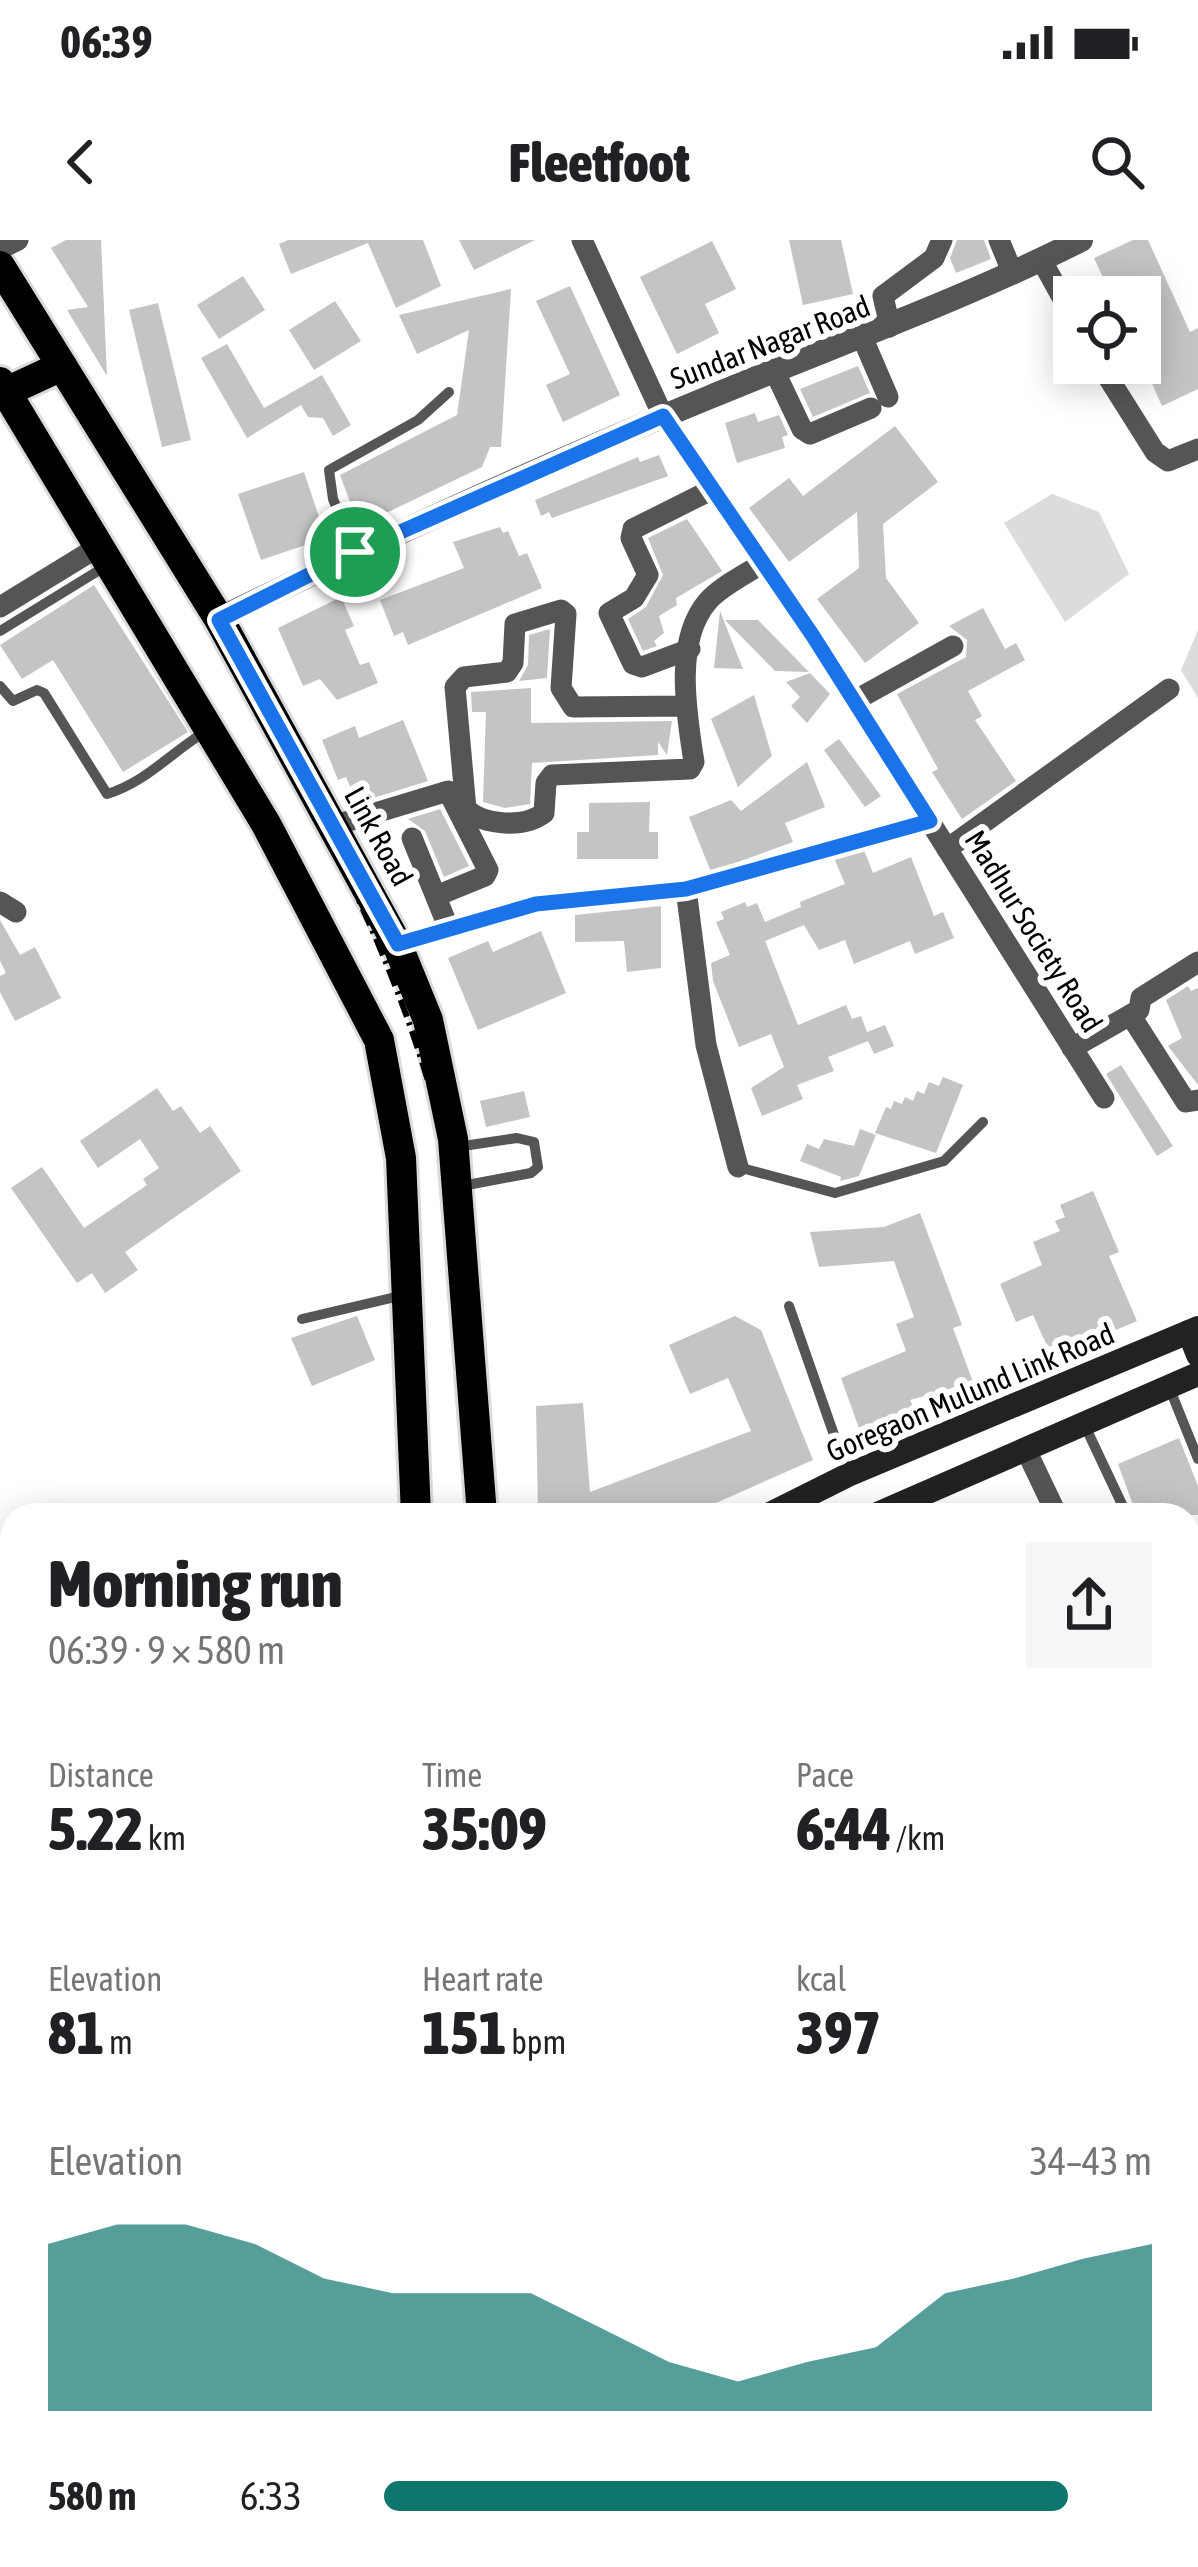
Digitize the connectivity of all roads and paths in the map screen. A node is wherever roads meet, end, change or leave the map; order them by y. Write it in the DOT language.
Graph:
graph roads {
  1 [pos="18,240"];
  2 [pos="582,240"];
  3 [pos="942,240"];
  4 [pos="999,240"];
  5 [pos="1061,248"];
  6 [pos="0,249"];
  7 [pos="0,266"];
  8 [pos="1013,274"];
  9 [pos="890,327"];
  10 [pos="863,339"];
  11 [pos="62,366"];
  12 [pos="774,370"];
  13 [pos="1112,384"];
  14 [pos="3,387"];
  15 [pos="449,392"];
  16 [pos="663,416"];
  17 [pos="1198,449"];
  18 [pos="713,489"];
  19 [pos="355,552"];
  20 [pos="104,556"];
  21 [pos="764,562"];
  22 [pos="0,607"];
  23 [pos="219,620"];
  24 [pos="0,631"];
  25 [pos="953,646"];
  26 [pos="690,649"];
  27 [pos="0,686"];
  28 [pos="1168,689"];
  29 [pos="854,700"];
  30 [pos="686,706"];
  31 [pos="209,730"];
  32 [pos="930,821"];
  33 [pos="332,826"];
  34 [pos="412,838"];
  35 [pos="947,849"];
  36 [pos="686,889"];
  37 [pos="436,896"];
  38 [pos="448,929"];
  39 [pos="398,944"];
  40 [pos="1198,962"];
  41 [pos="1131,1016"];
  42 [pos="1072,1048"];
  43 [pos="1104,1098"];
  44 [pos="1198,1100"];
  45 [pos="983,1122"];
  46 [pos="453,1148"];
  47 [pos="738,1167"];
  48 [pos="457,1186"];
  49 [pos="408,1294"];
  50 [pos="789,1306"];
  51 [pos="302,1319"];
  52 [pos="1195,1338"];
  53 [pos="1198,1374"];
  54 [pos="1169,1387"];
  55 [pos="1084,1424"];
  56 [pos="1026,1450"];
  57 [pos="1198,1459"];
  58 [pos="848,1474"];
  59 [pos="416,1503"];
  60 [pos="481,1503"];
  61 [pos="791,1503"];
  62 [pos="908,1503"];
  63 [pos="1051,1503"];
  64 [pos="1121,1503"];
  1 -- 6 [label="street"];
  2 -- 16 [label="street, Madhur Society Road"];
  3 -- 9 [label="street"];
  4 -- 8 [label="street"];
  5 -- 8 [label="street, Sundar Nagar Road"];
  7 -- 11 [label="main road, Link Road"];
  8 -- 9 [label="street, Sundar Nagar Road"];
  9 -- 10 [label="street, Sundar Nagar Road"];
  10 -- 12 [label="street, Sundar Nagar Road"];
  10 -- 12 [label="street"];
  11 -- 14 [label="main road"];
  11 -- 23 [label="main road, Link Road"];
  12 -- 16 [label="street, Sundar Nagar Road"];
  13 -- 17 [label="street"];
  14 -- 20 [label="main road"];
  15 -- 19 [label="lane"];
  16 -- 18 [label="street, Madhur Society Road"];
  16 -- 19 [label="street, Sundar Nagar Road"];
  18 -- 21 [label="street, Madhur Society Road"];
  18 -- 26 [label="street"];
  19 -- 23 [label="street, Sundar Nagar Road"];
  20 -- 22 [label="street"];
  20 -- 24 [label="lane"];
  20 -- 31 [label="main road"];
  21 -- 26 [label="street"];
  21 -- 29 [label="street, Madhur Society Road"];
  23 -- 33 [label="main road, Link Road"];
  25 -- 29 [label="street"];
  26 -- 30 [label="street"];
  27 -- 31 [label="lane"];
  28 -- 35 [label="street"];
  29 -- 32 [label="street, Madhur Society Road"];
  30 -- 30 [label="street"];
  31 -- 49 [label="main road"];
  32 -- 35 [label="street, Madhur Society Road"];
  32 -- 36 [label="lane"];
  33 -- 37 [label="street"];
  33 -- 39 [label="main road, Link Road"];
  34 -- 37 [label="street"];
  35 -- 42 [label="street, Madhur Society Road"];
  36 -- 38 [label="street"];
  36 -- 47 [label="street"];
  37 -- 38 [label="street"];
  38 -- 39 [label="street"];
  39 -- 46 [label="main road, Link Road"];
  40 -- 41 [label="street"];
  41 -- 42 [label="street"];
  41 -- 44 [label="street"];
  42 -- 43 [label="street, Madhur Society Road"];
  45 -- 47 [label="lane"];
  46 -- 48 [label="main road, Link Road"];
  46 -- 48 [label="lane"];
  48 -- 60 [label="main road, Link Road"];
  49 -- 51 [label="lane"];
  49 -- 59 [label="main road"];
  50 -- 58 [label="lane"];
  52 -- 58 [label="main road, Goregaon Mulund Link Road"];
  53 -- 54 [label="main road"];
  54 -- 55 [label="main road"];
  54 -- 57 [label="lane"];
  55 -- 56 [label="main road"];
  55 -- 64 [label="lane"];
  56 -- 62 [label="main road"];
  56 -- 63 [label="street"];
  58 -- 61 [label="main road, Goregaon Mulund Link Road"];
}
